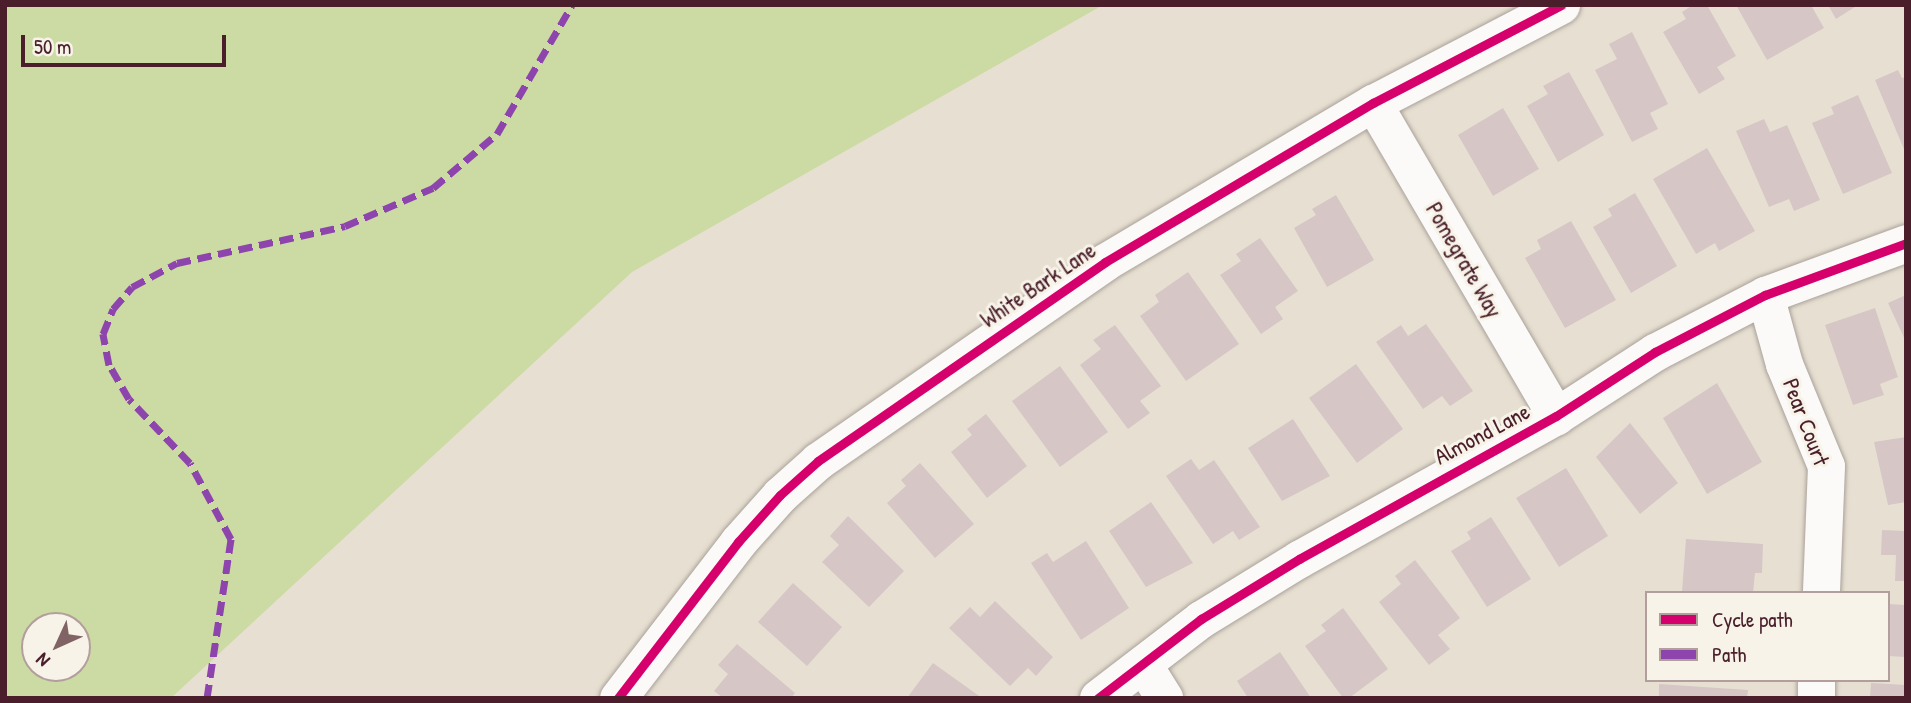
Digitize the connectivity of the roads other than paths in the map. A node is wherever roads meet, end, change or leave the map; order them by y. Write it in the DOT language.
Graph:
graph roads {
  1 [pos="1561,5"];
  2 [pos="1373,103"];
  3 [pos="1906,243"];
  4 [pos="1765,295"];
  5 [pos="1556,416"];
  6 [pos="1821,591"];
  7 [pos="1143,664"];
  8 [pos="618,698"];
  9 [pos="1098,698"];
  10 [pos="1164,698"];
  1 -- 2 [label="street, White Bark Lane"];
  2 -- 5 [label="street, Pomegrate Way"];
  2 -- 8 [label="street, White Bark Lane"];
  3 -- 4 [label="street, Almond Lane"];
  4 -- 5 [label="street, Almond Lane"];
  4 -- 6 [label="street, Pear Court"];
  5 -- 7 [label="street, Almond Lane"];
  7 -- 9 [label="street, Almond Lane"];
  7 -- 10 [label="street"];
}
